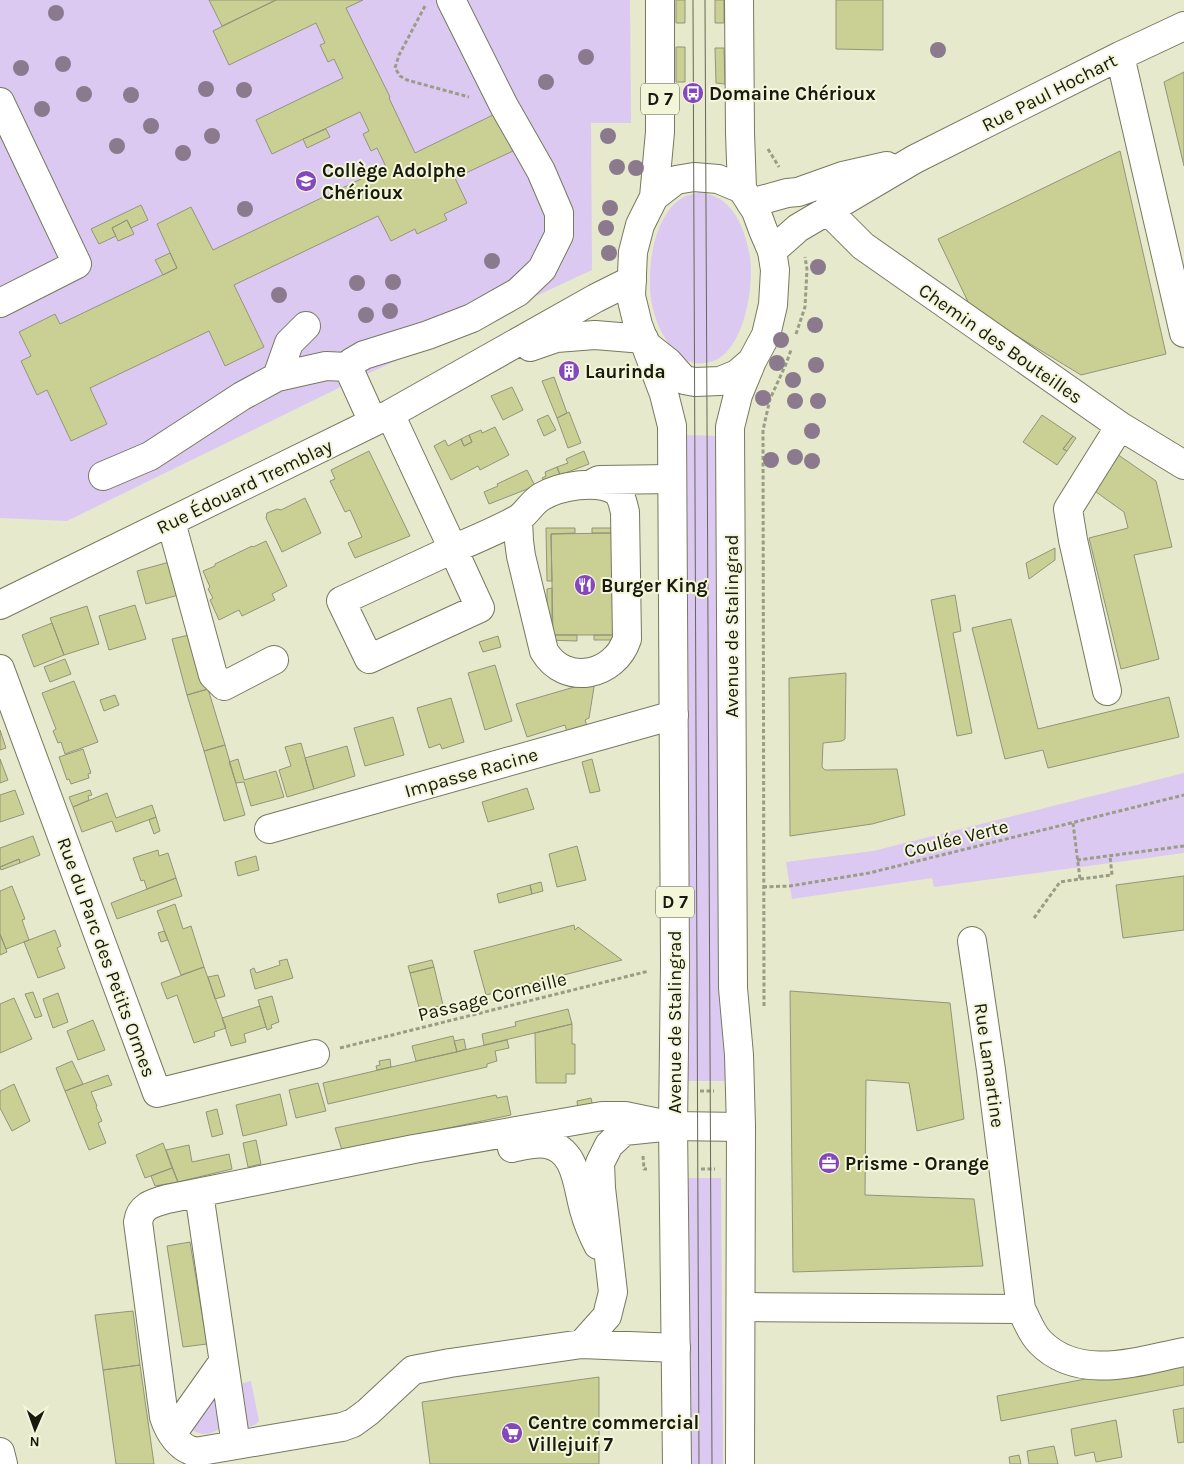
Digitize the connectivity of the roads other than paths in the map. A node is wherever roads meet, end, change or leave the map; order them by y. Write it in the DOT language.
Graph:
graph roads {
  1 [pos="451,0"];
  2 [pos="660,0"];
  3 [pos="739,0"];
  4 [pos="1184,26"];
  5 [pos="1120,56"];
  6 [pos="0,102"];
  7 [pos="915,159"];
  8 [pos="747,196"];
  9 [pos="654,197"];
  10 [pos="827,210"];
  11 [pos="772,251"];
  12 [pos="632,280"];
  13 [pos="0,303"];
  14 [pos="306,326"];
  15 [pos="1184,333"];
  16 [pos="645,342"];
  17 [pos="486,361"];
  18 [pos="752,361"];
  19 [pos="348,367"];
  20 [pos="277,377"];
  21 [pos="381,418"];
  22 [pos="1120,426"];
  23 [pos="1184,465"];
  24 [pos="104,476"];
  25 [pos="672,479"];
  26 [pos="589,485"];
  27 [pos="518,519"];
  28 [pos="171,522"];
  29 [pos="453,549"];
  30 [pos="0,605"];
  31 [pos="274,660"];
  32 [pos="0,669"];
  33 [pos="1107,691"];
  34 [pos="674,715"];
  35 [pos="268,829"];
  36 [pos="972,941"];
  37 [pos="315,1054"];
  38 [pos="673,1126"];
  39 [pos="741,1126"];
  40 [pos="352,1162"];
  41 [pos="199,1193"];
  42 [pos="611,1274"];
  43 [pos="741,1307"];
  44 [pos="1021,1308"];
  45 [pos="582,1344"];
  46 [pos="676,1348"];
  47 [pos="1184,1352"];
  48 [pos="223,1362"];
  49 [pos="172,1434"];
  50 [pos="236,1445"];
  51 [pos="0,1452"];
  52 [pos="3,1464"];
  53 [pos="677,1464"];
  54 [pos="740,1464"];
  1 -- 19 [label="street"];
  2 -- 9 [label="street, D 7"];
  3 -- 8 [label="street"];
  4 -- 5 [label="street, Rue Paul Hochart"];
  5 -- 7 [label="street, Rue Paul Hochart"];
  5 -- 15 [label="street"];
  6 -- 13 [label="street"];
  7 -- 8 [label="street, Rue Paul Hochart"];
  7 -- 10 [label="street, Rue Paul Hochart"];
  8 -- 9 [label="street, D 7"];
  8 -- 11 [label="street"];
  9 -- 12 [label="street, D 7"];
  10 -- 11 [label="street, Rue Paul Hochart"];
  10 -- 22 [label="street, Chemin des Bouteilles"];
  11 -- 18 [label="street"];
  12 -- 16 [label="street, D 7"];
  12 -- 17 [label="street, Rue Édouard Tremblay"];
  14 -- 20 [label="street"];
  16 -- 17 [label="street, Rue Édouard Tremblay"];
  16 -- 18 [label="street"];
  16 -- 25 [label="street, Avenue de Stalingrad / D 7"];
  17 -- 21 [label="street, Rue Édouard Tremblay"];
  18 -- 39 [label="street, Avenue de Stalingrad"];
  19 -- 20 [label="street"];
  19 -- 21 [label="street"];
  20 -- 24 [label="street"];
  21 -- 28 [label="street, Rue Édouard Tremblay"];
  21 -- 29 [label="street"];
  22 -- 23 [label="street, Chemin des Bouteilles"];
  22 -- 33 [label="street"];
  25 -- 26 [label="street"];
  25 -- 34 [label="street, Avenue de Stalingrad / D 7"];
  26 -- 27 [label="street"];
  26 -- 27 [label="street"];
  27 -- 29 [label="street"];
  28 -- 30 [label="street, Rue Édouard Tremblay"];
  28 -- 31 [label="street"];
  29 -- 29 [label="street"];
  32 -- 37 [label="street, Rue du Parc des Petits Ormes"];
  34 -- 35 [label="street, Impasse Racine"];
  34 -- 38 [label="street, Avenue de Stalingrad / D 7"];
  36 -- 44 [label="street, Rue Lamartine"];
  38 -- 39 [label="street"];
  38 -- 40 [label="street"];
  38 -- 42 [label="street"];
  38 -- 46 [label="street, Avenue de Stalingrad / D 7"];
  39 -- 43 [label="street, Avenue de Stalingrad"];
  40 -- 41 [label="street"];
  40 -- 42 [label="street"];
  41 -- 48 [label="street"];
  41 -- 49 [label="street"];
  42 -- 45 [label="street"];
  43 -- 44 [label="street"];
  43 -- 54 [label="street, Avenue de Stalingrad"];
  44 -- 47 [label="street, Rue Lamartine"];
  45 -- 46 [label="street"];
  45 -- 50 [label="street"];
  46 -- 53 [label="street, Avenue de Stalingrad / D 7"];
  48 -- 49 [label="street"];
  48 -- 50 [label="street"];
  49 -- 50 [label="street"];
  51 -- 52 [label="street"];
}
